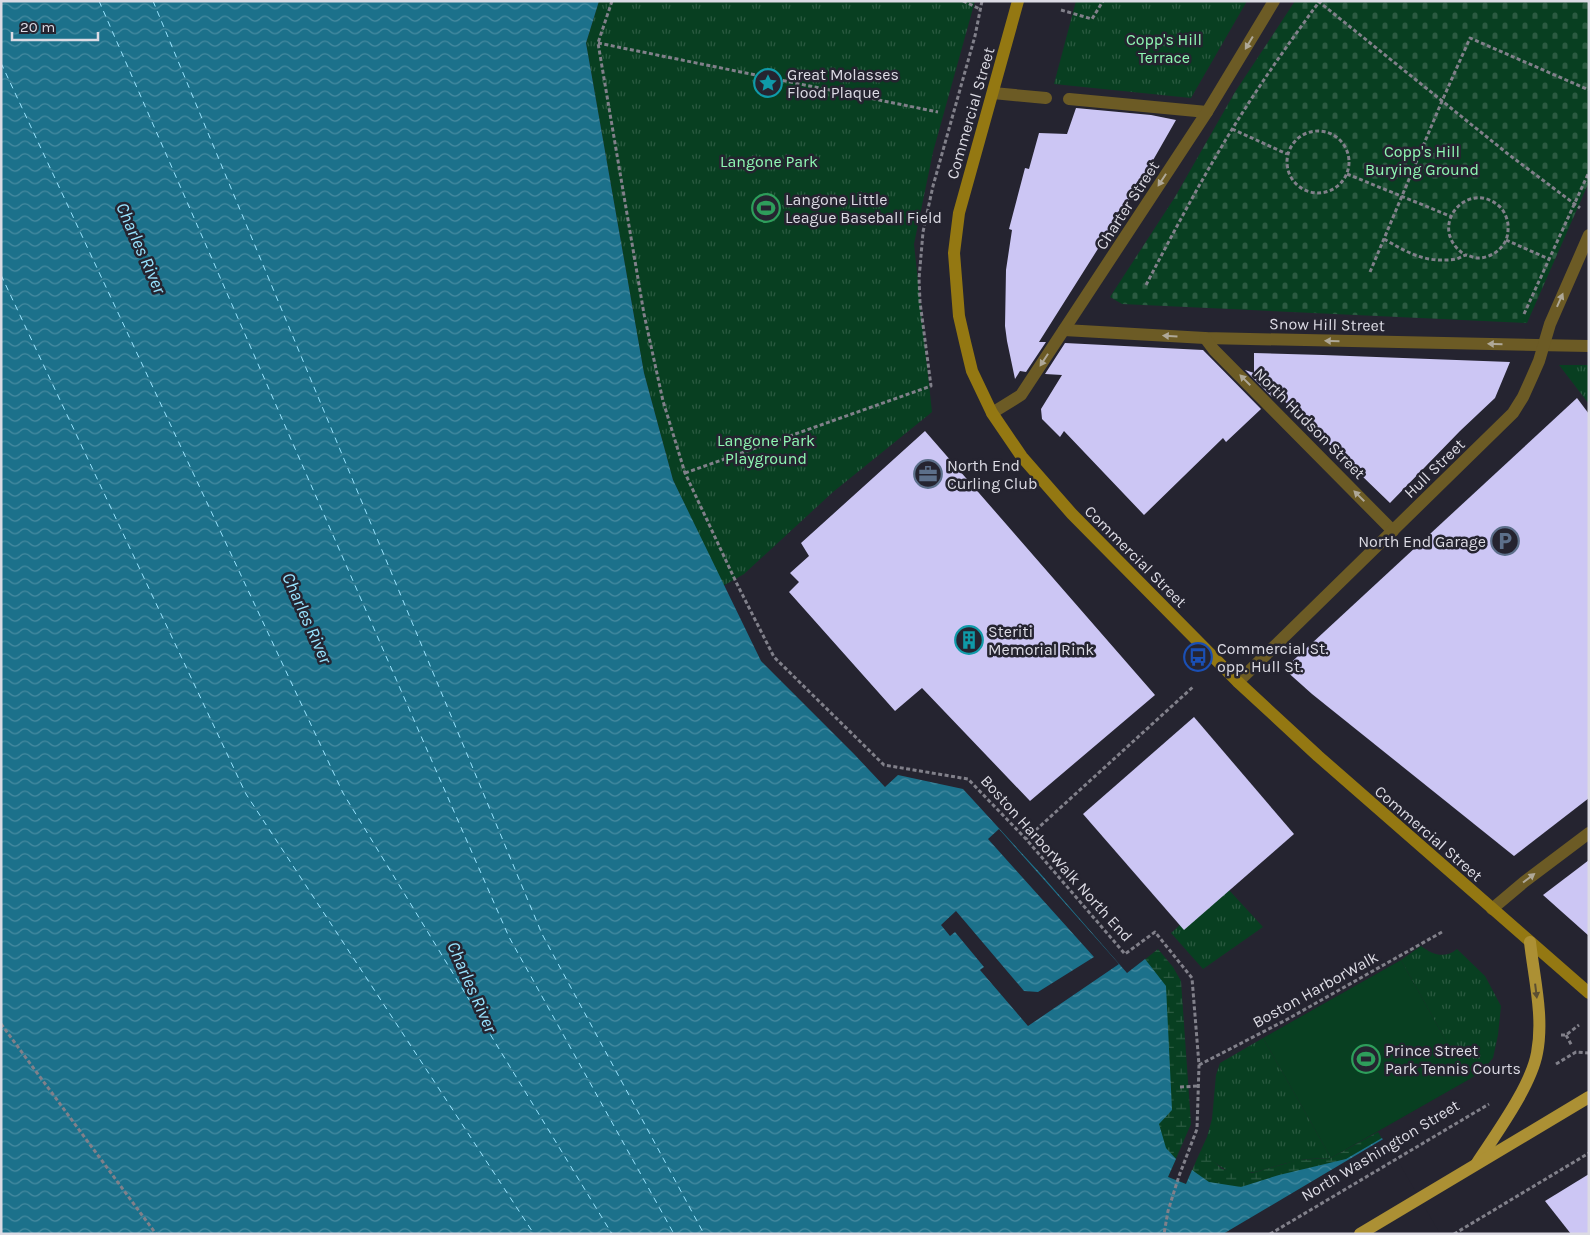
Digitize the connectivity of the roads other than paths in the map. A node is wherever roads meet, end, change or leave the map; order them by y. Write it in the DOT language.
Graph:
graph roads {
  1 [pos="1018,1"];
  2 [pos="1274,1"];
  3 [pos="993,92"];
  4 [pos="1046,98"];
  5 [pos="1069,99"];
  6 [pos="1207,112"];
  7 [pos="1589,234"];
  8 [pos="1064,330"];
  9 [pos="1205,338"];
  10 [pos="1544,345"];
  11 [pos="1589,346"];
  12 [pos="992,413"];
  13 [pos="1393,531"];
  14 [pos="1238,682"];
  15 [pos="1589,833"];
  16 [pos="1492,909"];
  17 [pos="1530,942"];
  18 [pos="1589,993"];
  19 [pos="1589,1097"];
  20 [pos="1474,1166"];
  21 [pos="1360,1234"];
  1 -- 3 [label="main road, Commercial Street"];
  2 -- 6 [label="street, Charter Street, one-way"];
  3 -- 4 [label="street"];
  3 -- 12 [label="main road, Commercial Street"];
  5 -- 6 [label="street"];
  6 -- 8 [label="street, Charter Street, one-way"];
  10 -- 7 [label="street, Hull Street, one-way"];
  9 -- 8 [label="street, Snow Hill Street, one-way"];
  8 -- 12 [label="street, Charter Street, one-way"];
  10 -- 9 [label="street, Snow Hill Street, one-way"];
  13 -- 9 [label="street, North Hudson Street, one-way"];
  10 -- 11 [label="street, Snow Hill Street"];
  10 -- 13 [label="street, Hull Street"];
  12 -- 14 [label="main road, Commercial Street"];
  13 -- 14 [label="street, Hull Street"];
  14 -- 16 [label="main road, Commercial Street"];
  16 -- 15 [label="street, one-way"];
  16 -- 17 [label="main road, Commercial Street"];
  17 -- 18 [label="main road, Commercial Street"];
  17 -- 20 [label="main road, one-way"];
  19 -- 20 [label="main road"];
  20 -- 21 [label="main road"];
}
